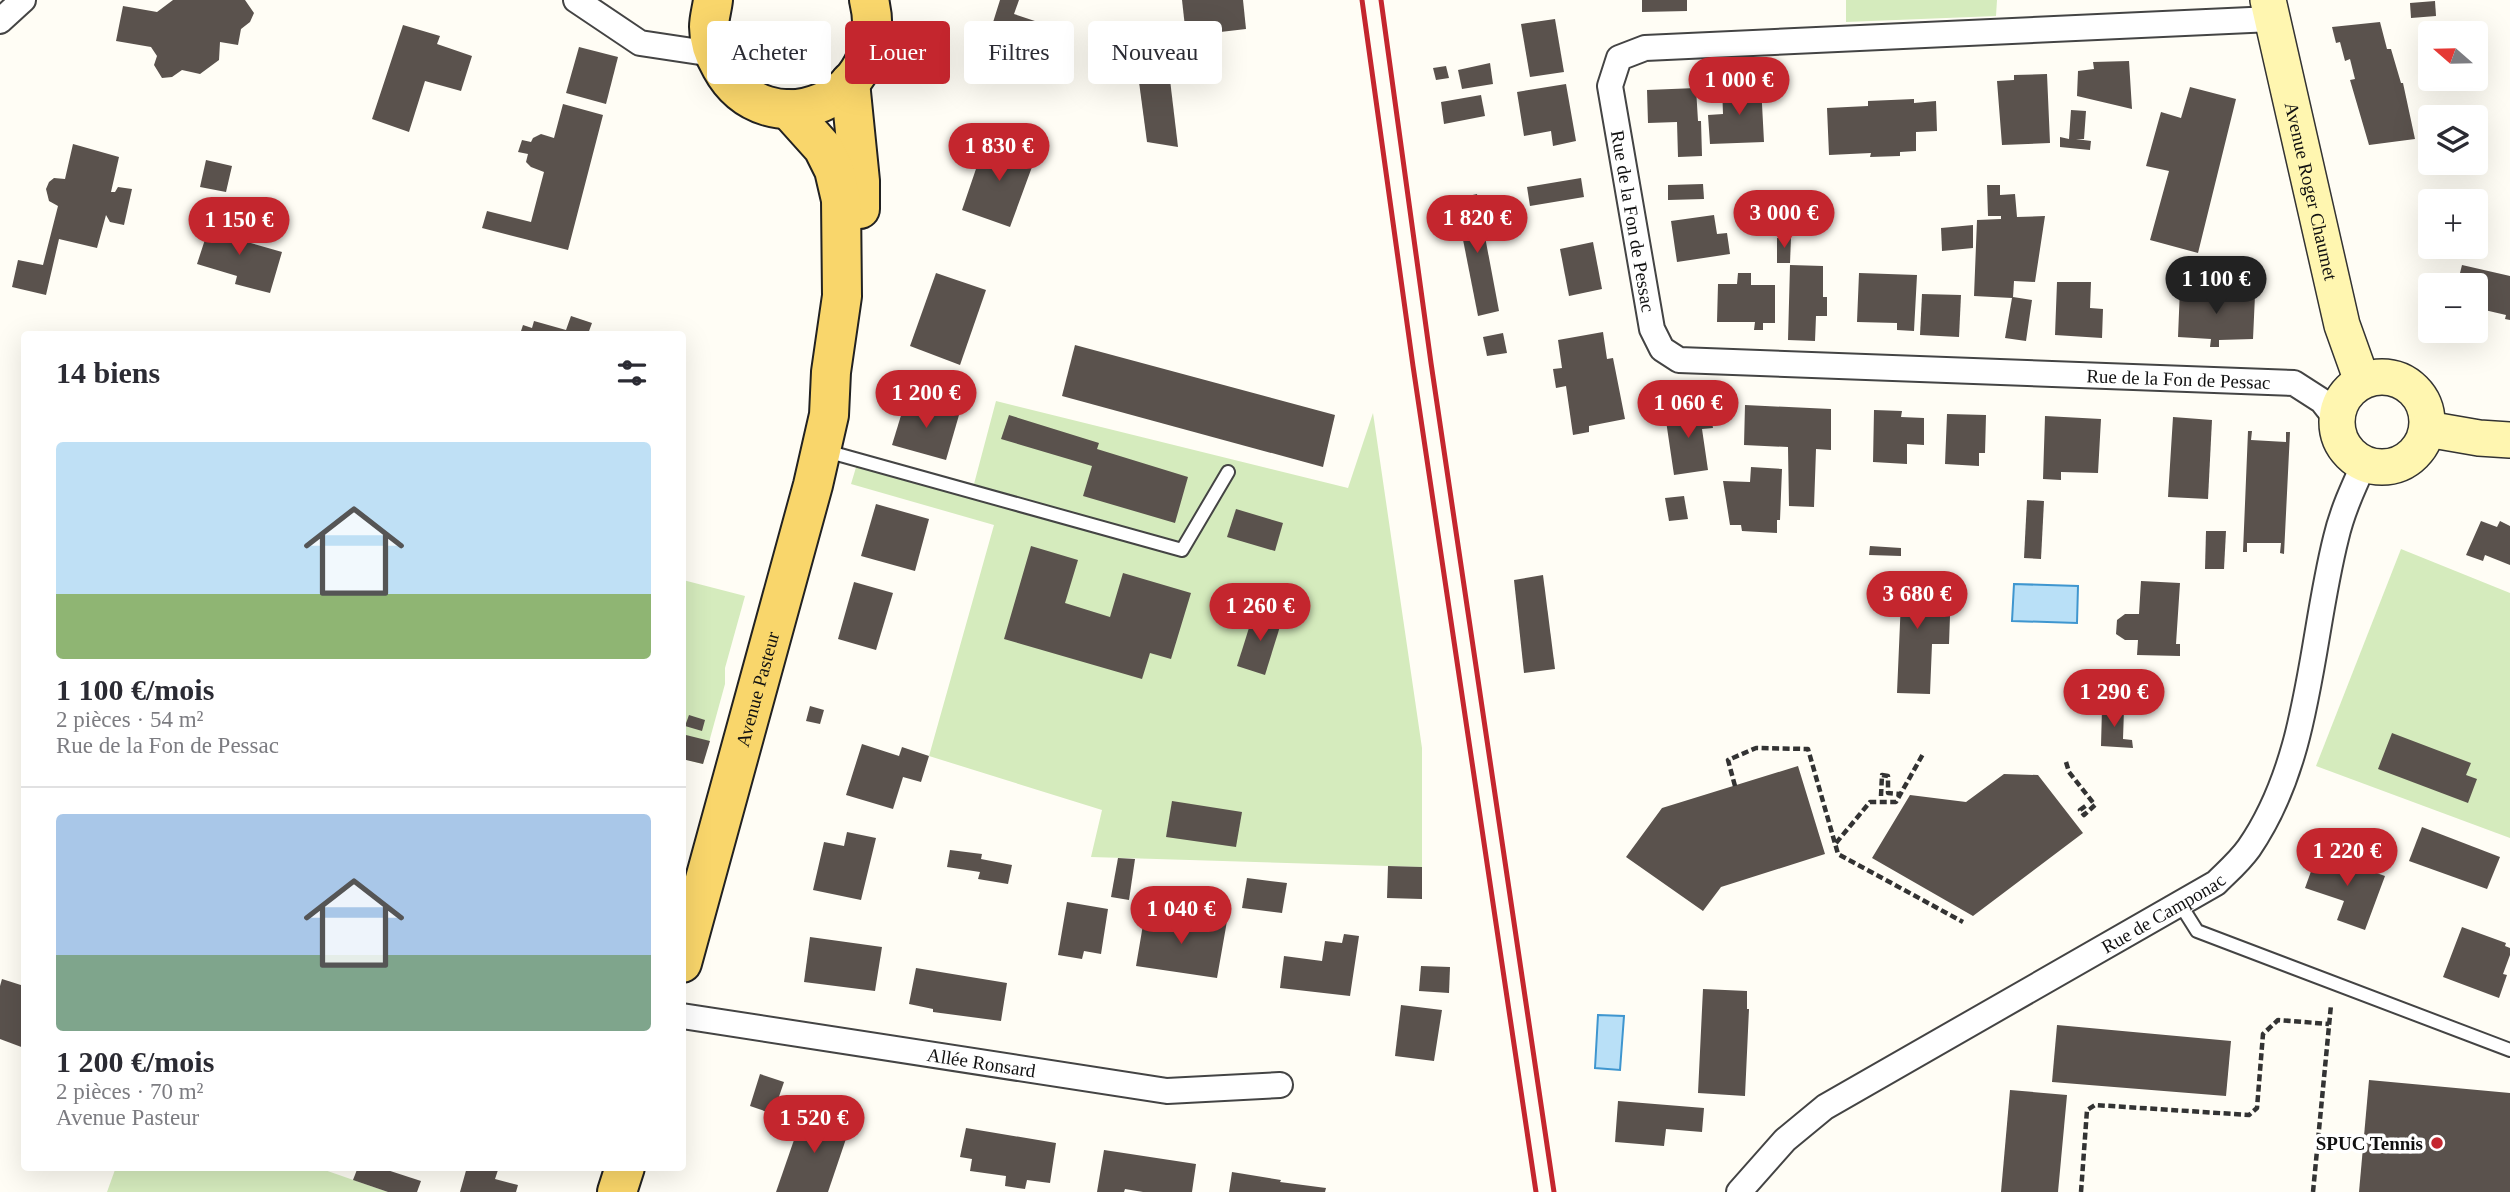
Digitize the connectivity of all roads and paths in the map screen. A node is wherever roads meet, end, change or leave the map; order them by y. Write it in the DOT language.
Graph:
graph roads {
  1 [pos="23,0"];
  2 [pos="576,0"];
  3 [pos="713,0"];
  4 [pos="869,0"];
  5 [pos="2270,10"];
  6 [pos="0,21"];
  7 [pos="710,21"];
  8 [pos="874,21"];
  9 [pos="707,53"];
  10 [pos="733,84"];
  11 [pos="848,84"];
  12 [pos="850,84"];
  13 [pos="788,109"];
  14 [pos="2362,382"];
  15 [pos="2337,420"];
  16 [pos="2427,429"];
  17 [pos="826,433"];
  18 [pos="2510,440"];
  19 [pos="2364,464"];
  20 [pos="1228,472"];
  21 [pos="1923,754"];
  22 [pos="2067,762"];
  23 [pos="1735,786"];
  24 [pos="1900,794"];
  25 [pos="1881,796"];
  26 [pos="2088,804"];
  27 [pos="1835,844"];
  28 [pos="2180,904"];
  29 [pos="1963,922"];
  30 [pos="686,948"];
  31 [pos="2333,981"];
  32 [pos="686,1017"];
  33 [pos="2329,1024"];
  34 [pos="2510,1050"];
  35 [pos="1280,1085"];
  36 [pos="624,1171"];
  37 [pos="617,1192"];
  38 [pos="1739,1192"];
  39 [pos="2081,1192"];
  40 [pos="2312,1192"];
  1 -- 6 [label="street"];
  2 -- 9 [label="street"];
  3 -- 7 [label="main road"];
  4 -- 8 [label="main road"];
  5 -- 14 [label="street, Avenue Roger Chaumet"];
  5 -- 15 [label="street, Rue de la Fon de Pessac"];
  10 -- 13 [label="main road"];
  11 -- 13 [label="main road"];
  12 -- 17 [label="main road, Avenue Pasteur"];
  13 -- 17 [label="main road, Avenue Pasteur"];
  14 -- 15 [label="street"];
  14 -- 16 [label="street"];
  15 -- 19 [label="street"];
  16 -- 18 [label="street"];
  16 -- 19 [label="street"];
  17 -- 20 [label="lane"];
  17 -- 30 [label="main road, Avenue Pasteur"];
  19 -- 28 [label="street, Rue de Camponac"];
  21 -- 24 [label="path"];
  22 -- 26 [label="path"];
  23 -- 27 [label="path"];
  24 -- 25 [label="path"];
  24 -- 27 [label="path"];
  27 -- 29 [label="path"];
  28 -- 31 [label="lane"];
  28 -- 38 [label="street, Rue de Camponac"];
  31 -- 33 [label="path"];
  31 -- 34 [label="lane"];
  32 -- 35 [label="street, Allée Ronsard"];
  33 -- 39 [label="path"];
  33 -- 40 [label="path"];
  36 -- 37 [label="main road"];
}
